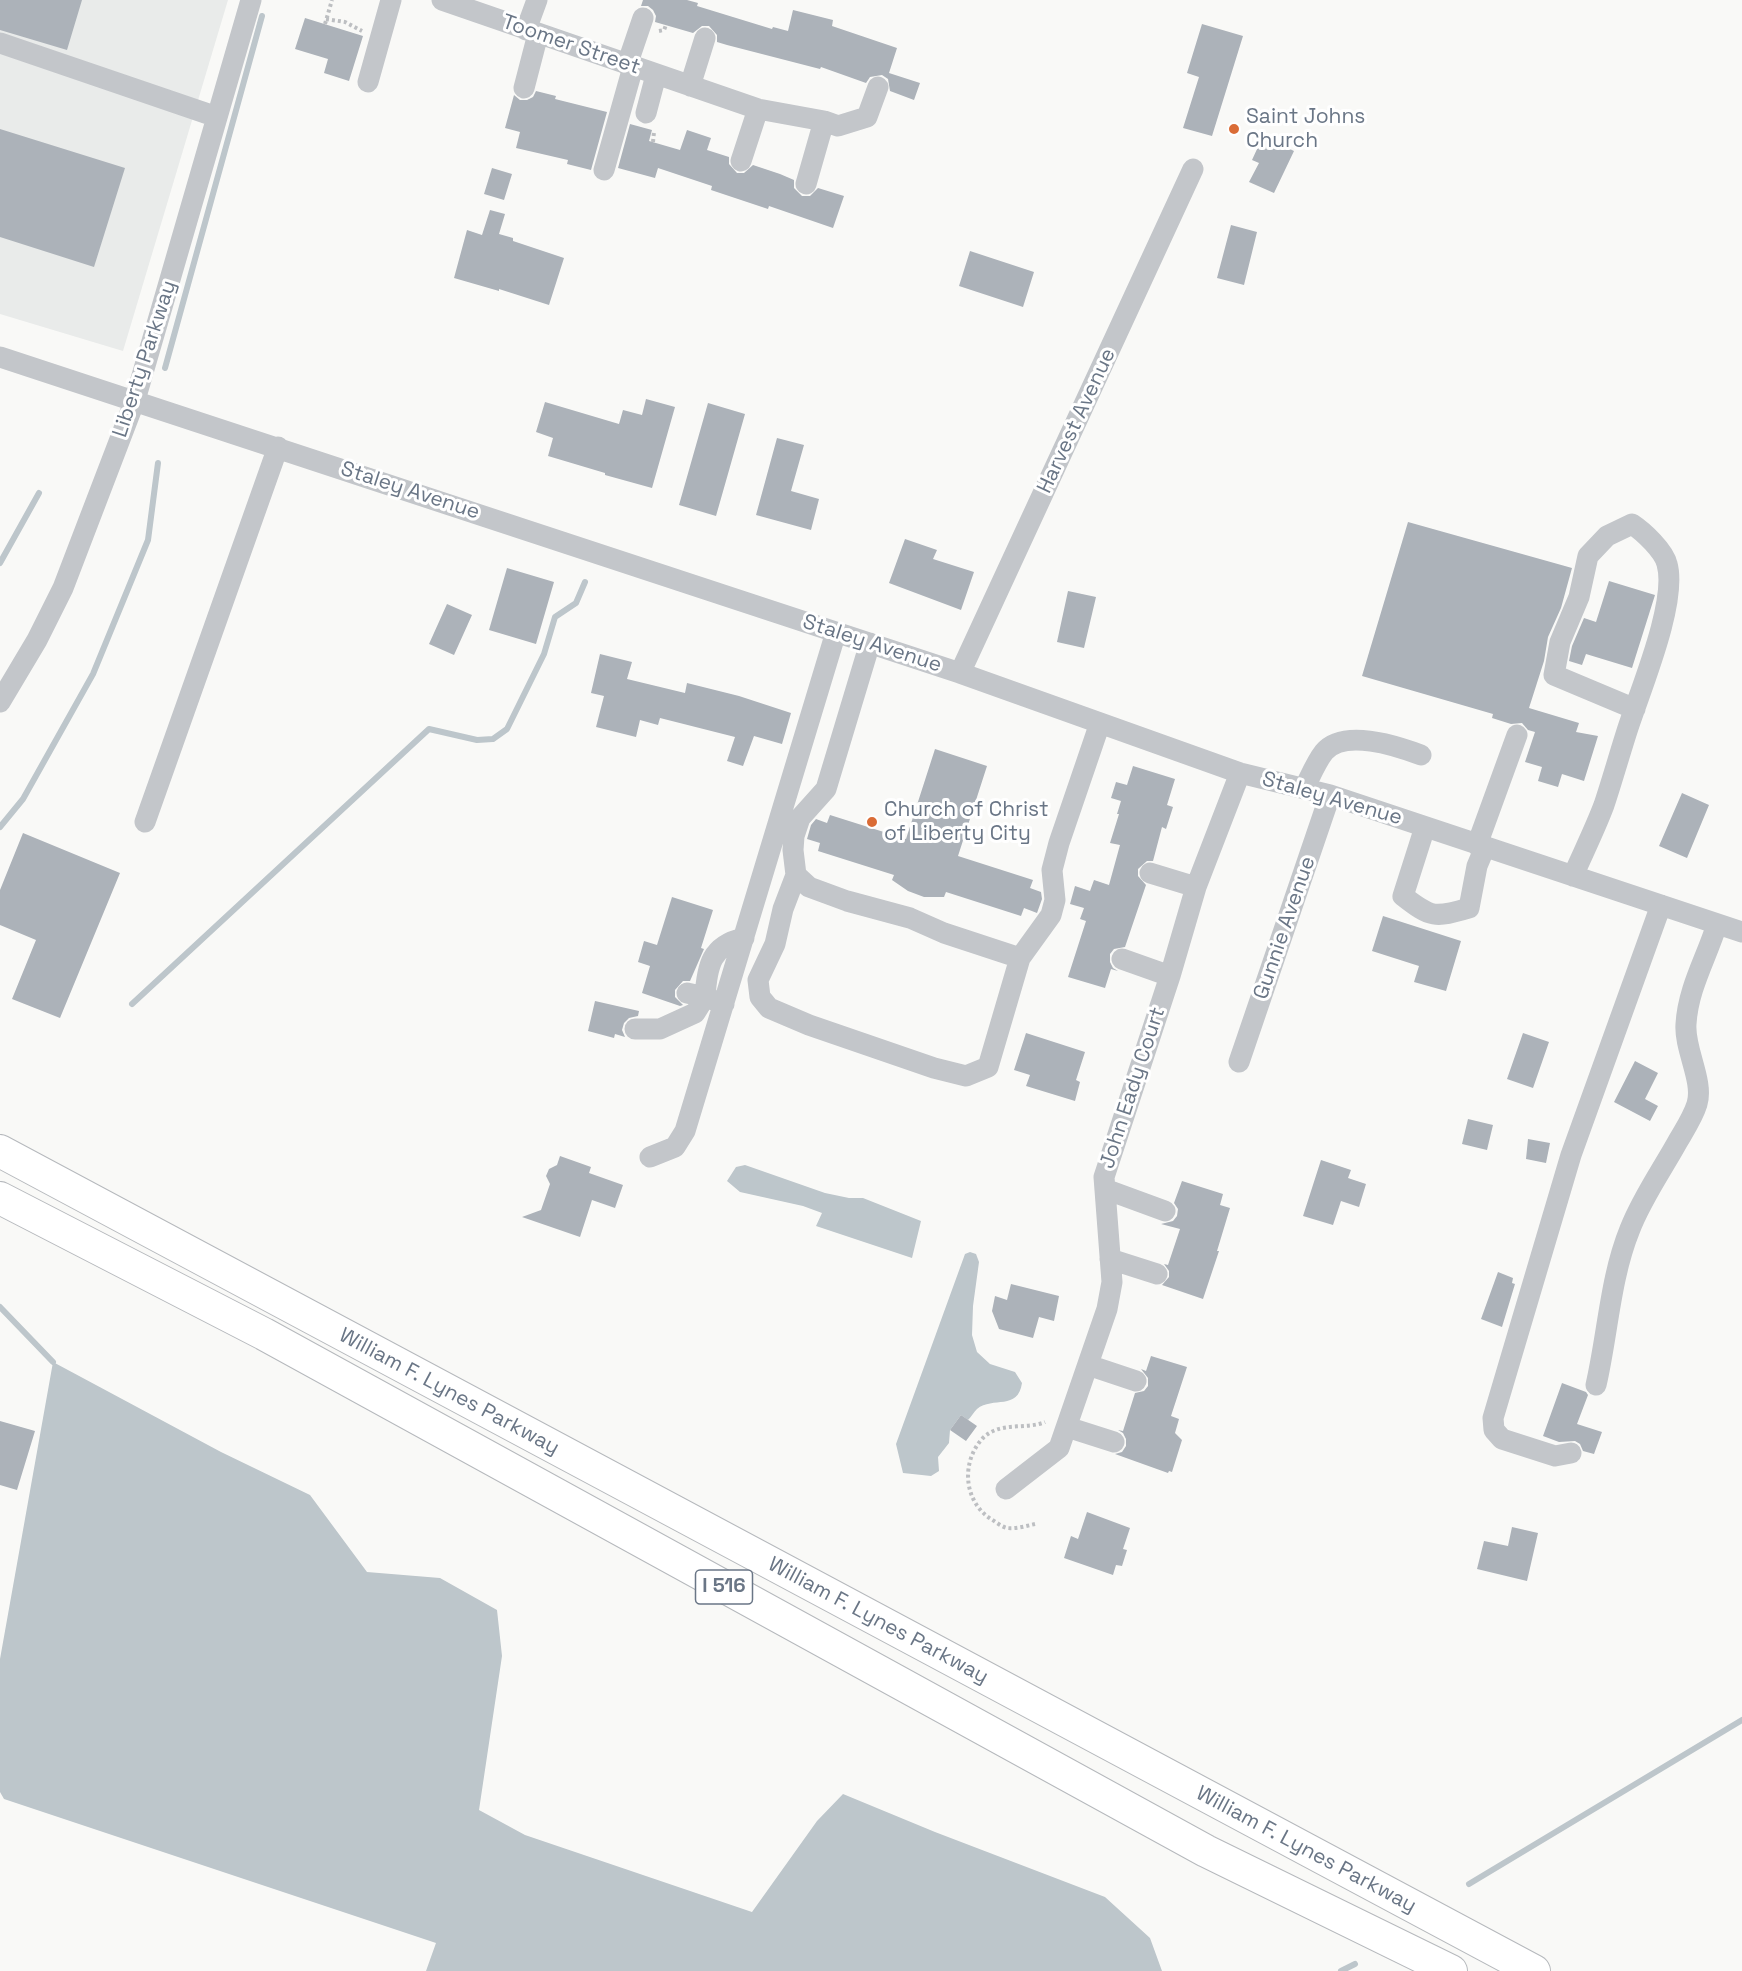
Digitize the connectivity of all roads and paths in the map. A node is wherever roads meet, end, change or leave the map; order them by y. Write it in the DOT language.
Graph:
graph roads {
  1 [pos="251,0"];
  2 [pos="332,0"];
  3 [pos="391,0"];
  4 [pos="442,0"];
  5 [pos="537,0"];
  6 [pos="643,18"];
  7 [pos="532,32"];
  8 [pos="705,38"];
  9 [pos="379,42"];
  10 [pos="0,43"];
  11 [pos="630,66"];
  12 [pos="661,77"];
  13 [pos="368,82"];
  14 [pos="690,86"];
  15 [pos="878,87"];
  16 [pos="524,88"];
  17 [pos="758,108"];
  18 [pos="646,113"];
  19 [pos="217,117"];
  20 [pos="831,123"];
  21 [pos="741,161"];
  22 [pos="1193,170"];
  23 [pos="604,171"];
  24 [pos="806,184"];
  25 [pos="0,357"];
  26 [pos="135,400"];
  27 [pos="278,447"];
  28 [pos="836,632"];
  29 [pos="870,643"];
  30 [pos="960,673"];
  31 [pos="0,702"];
  32 [pos="1635,709"];
  33 [pos="1100,723"];
  34 [pos="1517,735"];
  35 [pos="1421,755"];
  36 [pos="1240,773"];
  37 [pos="1304,789"];
  38 [pos="1330,795"];
  39 [pos="145,822"];
  40 [pos="1425,827"];
  41 [pos="1481,846"];
  42 [pos="1150,873"];
  43 [pos="796,875"];
  44 [pos="1573,876"];
  45 [pos="1196,886"];
  46 [pos="1661,905"];
  47 [pos="1717,924"];
  48 [pos="1742,932"];
  49 [pos="1020,958"];
  50 [pos="1122,959"];
  51 [pos="1170,976"];
  52 [pos="705,998"];
  53 [pos="635,1029"];
  54 [pos="1239,1062"];
  55 [pos="0,1151"];
  56 [pos="650,1157"];
  57 [pos="1105,1189"];
  58 [pos="0,1198"];
  59 [pos="1165,1211"];
  60 [pos="1110,1259"];
  61 [pos="1157,1274"];
  62 [pos="1088,1365"];
  63 [pos="1136,1381"];
  64 [pos="1596,1384"];
  65 [pos="1059,1423"];
  66 [pos="1114,1442"];
  67 [pos="1571,1453"];
  68 [pos="1006,1489"];
  69 [pos="1035,1524"];
  70 [pos="1451,1971"];
  71 [pos="1533,1971"];
  1 -- 19 [label="street, Liberty Parkway"];
  2 -- 9 [label="path"];
  3 -- 9 [label="street"];
  4 -- 7 [label="street, Toomer Street"];
  5 -- 7 [label="street"];
  6 -- 11 [label="street"];
  7 -- 11 [label="street, Toomer Street"];
  7 -- 16 [label="street"];
  8 -- 14 [label="street"];
  9 -- 13 [label="street"];
  10 -- 19 [label="street"];
  11 -- 12 [label="street, Toomer Street"];
  11 -- 23 [label="street"];
  12 -- 14 [label="street, Toomer Street"];
  12 -- 18 [label="street"];
  14 -- 17 [label="street, Toomer Street"];
  15 -- 20 [label="street"];
  17 -- 20 [label="street, Toomer Street"];
  17 -- 21 [label="street"];
  19 -- 26 [label="street, Liberty Parkway"];
  20 -- 24 [label="street"];
  22 -- 30 [label="street, Harvest Avenue"];
  25 -- 26 [label="street, Staley Avenue"];
  26 -- 27 [label="street, Staley Avenue"];
  26 -- 31 [label="street, Liberty Parkway"];
  27 -- 28 [label="street, Staley Avenue"];
  27 -- 39 [label="street"];
  28 -- 29 [label="street, Staley Avenue"];
  28 -- 52 [label="street"];
  29 -- 30 [label="street, Staley Avenue"];
  29 -- 43 [label="street"];
  30 -- 33 [label="street, Staley Avenue"];
  32 -- 32 [label="street"];
  32 -- 44 [label="street"];
  33 -- 36 [label="street, Staley Avenue"];
  33 -- 49 [label="street"];
  34 -- 41 [label="street"];
  35 -- 37 [label="street"];
  36 -- 37 [label="street, Staley Avenue"];
  36 -- 45 [label="street, John Eady Court"];
  37 -- 38 [label="street, Staley Avenue"];
  38 -- 40 [label="street, Staley Avenue"];
  38 -- 54 [label="street, Gunnie Avenue"];
  40 -- 41 [label="street, Staley Avenue"];
  40 -- 41 [label="street"];
  41 -- 44 [label="street, Staley Avenue"];
  42 -- 45 [label="street"];
  43 -- 49 [label="street"];
  43 -- 49 [label="street"];
  44 -- 46 [label="street, Staley Avenue"];
  45 -- 51 [label="street, John Eady Court"];
  46 -- 47 [label="street, Staley Avenue"];
  46 -- 67 [label="street"];
  47 -- 48 [label="street, Staley Avenue"];
  47 -- 64 [label="street"];
  50 -- 51 [label="street"];
  51 -- 57 [label="street, John Eady Court"];
  52 -- 53 [label="street"];
  52 -- 56 [label="street"];
  55 -- 71 [label="highway, William F. Lynes Parkway / I 516"];
  57 -- 59 [label="street"];
  57 -- 60 [label="street, John Eady Court"];
  58 -- 70 [label="highway, William F. Lynes Parkway / I 516"];
  60 -- 61 [label="street"];
  60 -- 62 [label="street, John Eady Court"];
  62 -- 63 [label="street"];
  62 -- 65 [label="street, John Eady Court"];
  65 -- 66 [label="street"];
  65 -- 68 [label="street, John Eady Court"];
  65 -- 69 [label="path"];
}
